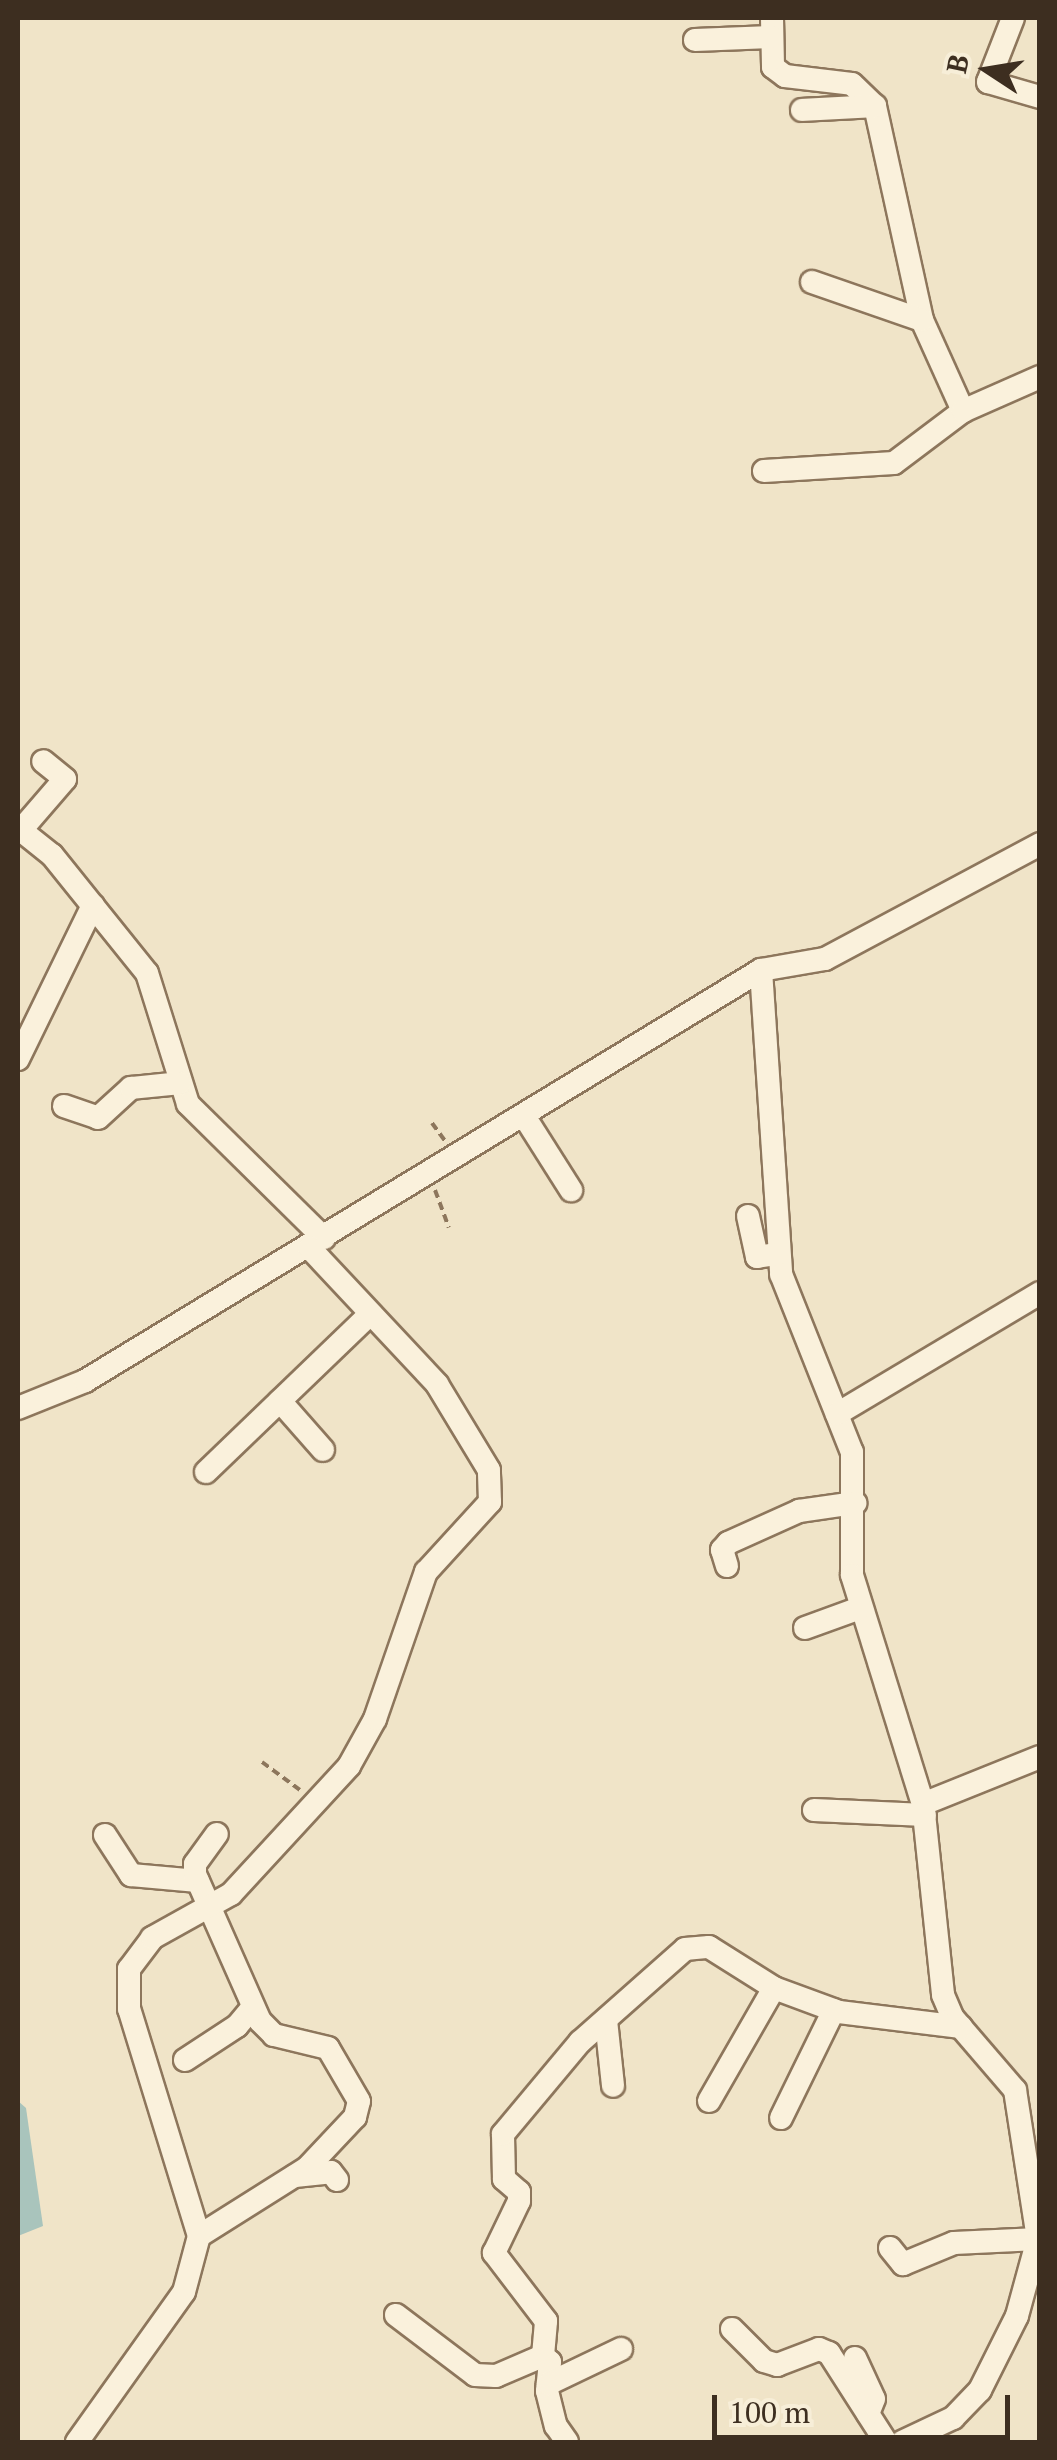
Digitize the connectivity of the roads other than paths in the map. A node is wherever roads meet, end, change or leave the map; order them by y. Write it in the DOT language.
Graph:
graph roads {
  1 [pos="1013,18"];
  2 [pos="772,28"];
  3 [pos="695,40"];
  4 [pos="1040,96"];
  5 [pos="875,106"];
  6 [pos="802,110"];
  7 [pos="812,282"];
  8 [pos="922,320"];
  9 [pos="1040,377"];
  10 [pos="964,411"];
  11 [pos="764,470"];
  12 [pos="43,761"];
  13 [pos="20,829"];
  14 [pos="1040,844"];
  15 [pos="93,905"];
  16 [pos="760,970"];
  17 [pos="18,1059"];
  18 [pos="180,1083"];
  19 [pos="64,1106"];
  20 [pos="524,1116"];
  21 [pos="571,1190"];
  22 [pos="748,1216"];
  23 [pos="317,1242"];
  24 [pos="776,1254"];
  25 [pos="1040,1294"];
  26 [pos="369,1314"];
  27 [pos="280,1402"];
  28 [pos="18,1408"];
  29 [pos="837,1414"];
  30 [pos="323,1450"];
  31 [pos="206,1472"];
  32 [pos="855,1503"];
  33 [pos="727,1566"];
  34 [pos="860,1608"];
  35 [pos="805,1628"];
  36 [pos="1040,1757"];
  37 [pos="924,1809"];
  38 [pos="814,1810"];
  39 [pos="217,1834"];
  40 [pos="106,1835"];
  41 [pos="198,1881"];
  42 [pos="207,1909"];
  43 [pos="774,1988"];
  44 [pos="253,2007"];
  45 [pos="834,2010"];
  46 [pos="606,2020"];
  47 [pos="961,2027"];
  48 [pos="185,2060"];
  49 [pos="613,2086"];
  50 [pos="1040,2087"];
  51 [pos="1016,2090"];
  52 [pos="710,2100"];
  53 [pos="781,2118"];
  54 [pos="295,2176"];
  55 [pos="337,2180"];
  56 [pos="1038,2235"];
  57 [pos="199,2236"];
  58 [pos="890,2248"];
  59 [pos="396,2315"];
  60 [pos="732,2329"];
  61 [pos="621,2349"];
  62 [pos="543,2356"];
  63 [pos="855,2358"];
  64 [pos="548,2384"];
  65 [pos="868,2414"];
  66 [pos="77,2442"];
  67 [pos="567,2442"];
  68 [pos="886,2442"];
  69 [pos="902,2442"];
  1 -- 4 [label="street"];
  2 -- 3 [label="street"];
  2 -- 5 [label="street"];
  5 -- 6 [label="street"];
  5 -- 8 [label="street"];
  7 -- 8 [label="street"];
  8 -- 10 [label="street"];
  9 -- 10 [label="street"];
  10 -- 11 [label="street"];
  12 -- 13 [label="street"];
  13 -- 15 [label="street"];
  14 -- 16 [label="street"];
  15 -- 17 [label="street"];
  15 -- 18 [label="street"];
  16 -- 20 [label="street"];
  16 -- 24 [label="street"];
  18 -- 19 [label="street"];
  18 -- 23 [label="street"];
  20 -- 21 [label="street"];
  20 -- 23 [label="street"];
  22 -- 24 [label="street"];
  23 -- 26 [label="street"];
  23 -- 28 [label="street"];
  24 -- 29 [label="street"];
  25 -- 29 [label="street"];
  26 -- 27 [label="street"];
  26 -- 42 [label="street"];
  27 -- 30 [label="street"];
  27 -- 31 [label="street"];
  29 -- 32 [label="street"];
  32 -- 33 [label="street"];
  32 -- 34 [label="street"];
  34 -- 35 [label="street"];
  34 -- 37 [label="street"];
  36 -- 37 [label="street"];
  37 -- 38 [label="street"];
  37 -- 47 [label="street"];
  39 -- 41 [label="street"];
  40 -- 41 [label="street"];
  41 -- 42 [label="street"];
  42 -- 44 [label="street"];
  42 -- 57 [label="street"];
  43 -- 45 [label="street"];
  43 -- 46 [label="street"];
  43 -- 52 [label="street"];
  44 -- 48 [label="street"];
  44 -- 54 [label="street"];
  45 -- 47 [label="street"];
  45 -- 53 [label="street"];
  46 -- 49 [label="street"];
  46 -- 62 [label="street"];
  47 -- 51 [label="street"];
  50 -- 51 [label="street"];
  51 -- 56 [label="street"];
  54 -- 55 [label="street"];
  54 -- 57 [label="street"];
  56 -- 58 [label="street"];
  56 -- 69 [label="street"];
  57 -- 66 [label="street"];
  59 -- 62 [label="street"];
  60 -- 65 [label="street"];
  61 -- 64 [label="street"];
  62 -- 64 [label="street"];
  63 -- 65 [label="street"];
  64 -- 67 [label="street"];
  65 -- 68 [label="street"];
}
